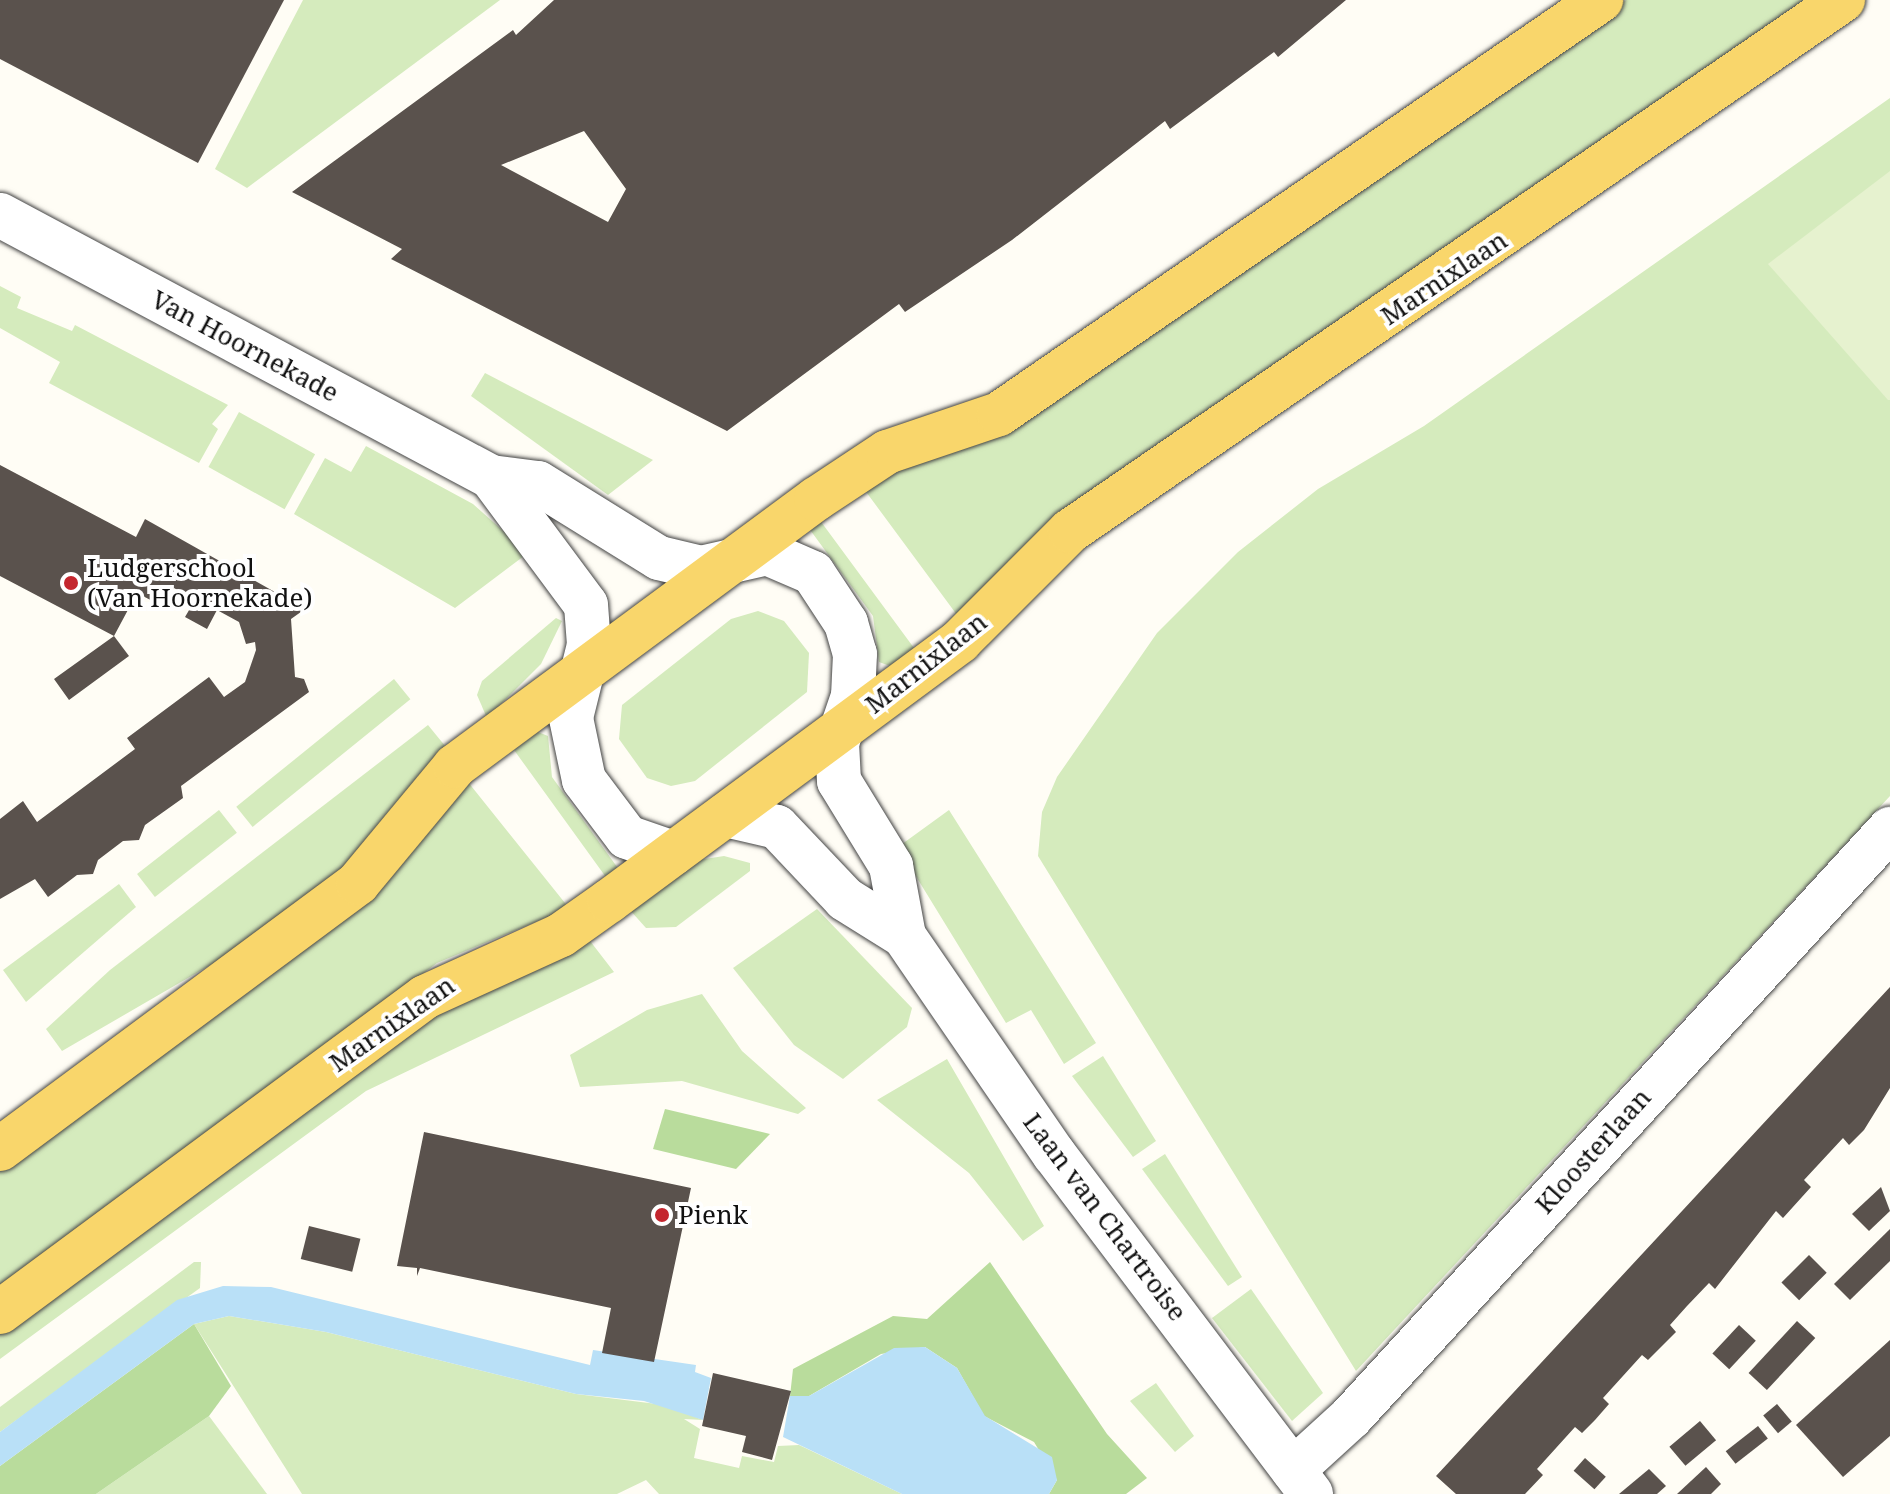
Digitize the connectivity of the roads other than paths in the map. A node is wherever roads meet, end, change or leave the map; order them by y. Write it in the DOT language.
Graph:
graph roads {
  1 [pos="1601,0"];
  2 [pos="1843,0"];
  3 [pos="0,215"];
  4 [pos="491,477"];
  5 [pos="742,555"];
  6 [pos="581,676"];
  7 [pos="842,726"];
  8 [pos="726,815"];
  9 [pos="1890,829"];
  10 [pos="673,853"];
  11 [pos="904,936"];
  12 [pos="0,1149"];
  13 [pos="0,1312"];
  14 [pos="1302,1482"];
  1 -- 5 [label="main road"];
  2 -- 7 [label="main road, Marnixlaan"];
  3 -- 4 [label="street, Van Hoornekade"];
  4 -- 5 [label="street, Van Hoornekade"];
  4 -- 6 [label="street, Van Hoornekade"];
  5 -- 6 [label="main road"];
  5 -- 7 [label="street, Van Hoornekade"];
  6 -- 10 [label="street"];
  6 -- 12 [label="main road"];
  7 -- 8 [label="main road, Marnixlaan"];
  7 -- 11 [label="street, Laan van Chartroise"];
  8 -- 10 [label="main road, Marnixlaan"];
  8 -- 11 [label="street, Laan van Chartroise"];
  9 -- 14 [label="street, Kloosterlaan"];
  10 -- 13 [label="main road, Marnixlaan"];
  11 -- 14 [label="street, Laan van Chartroise"];
}
